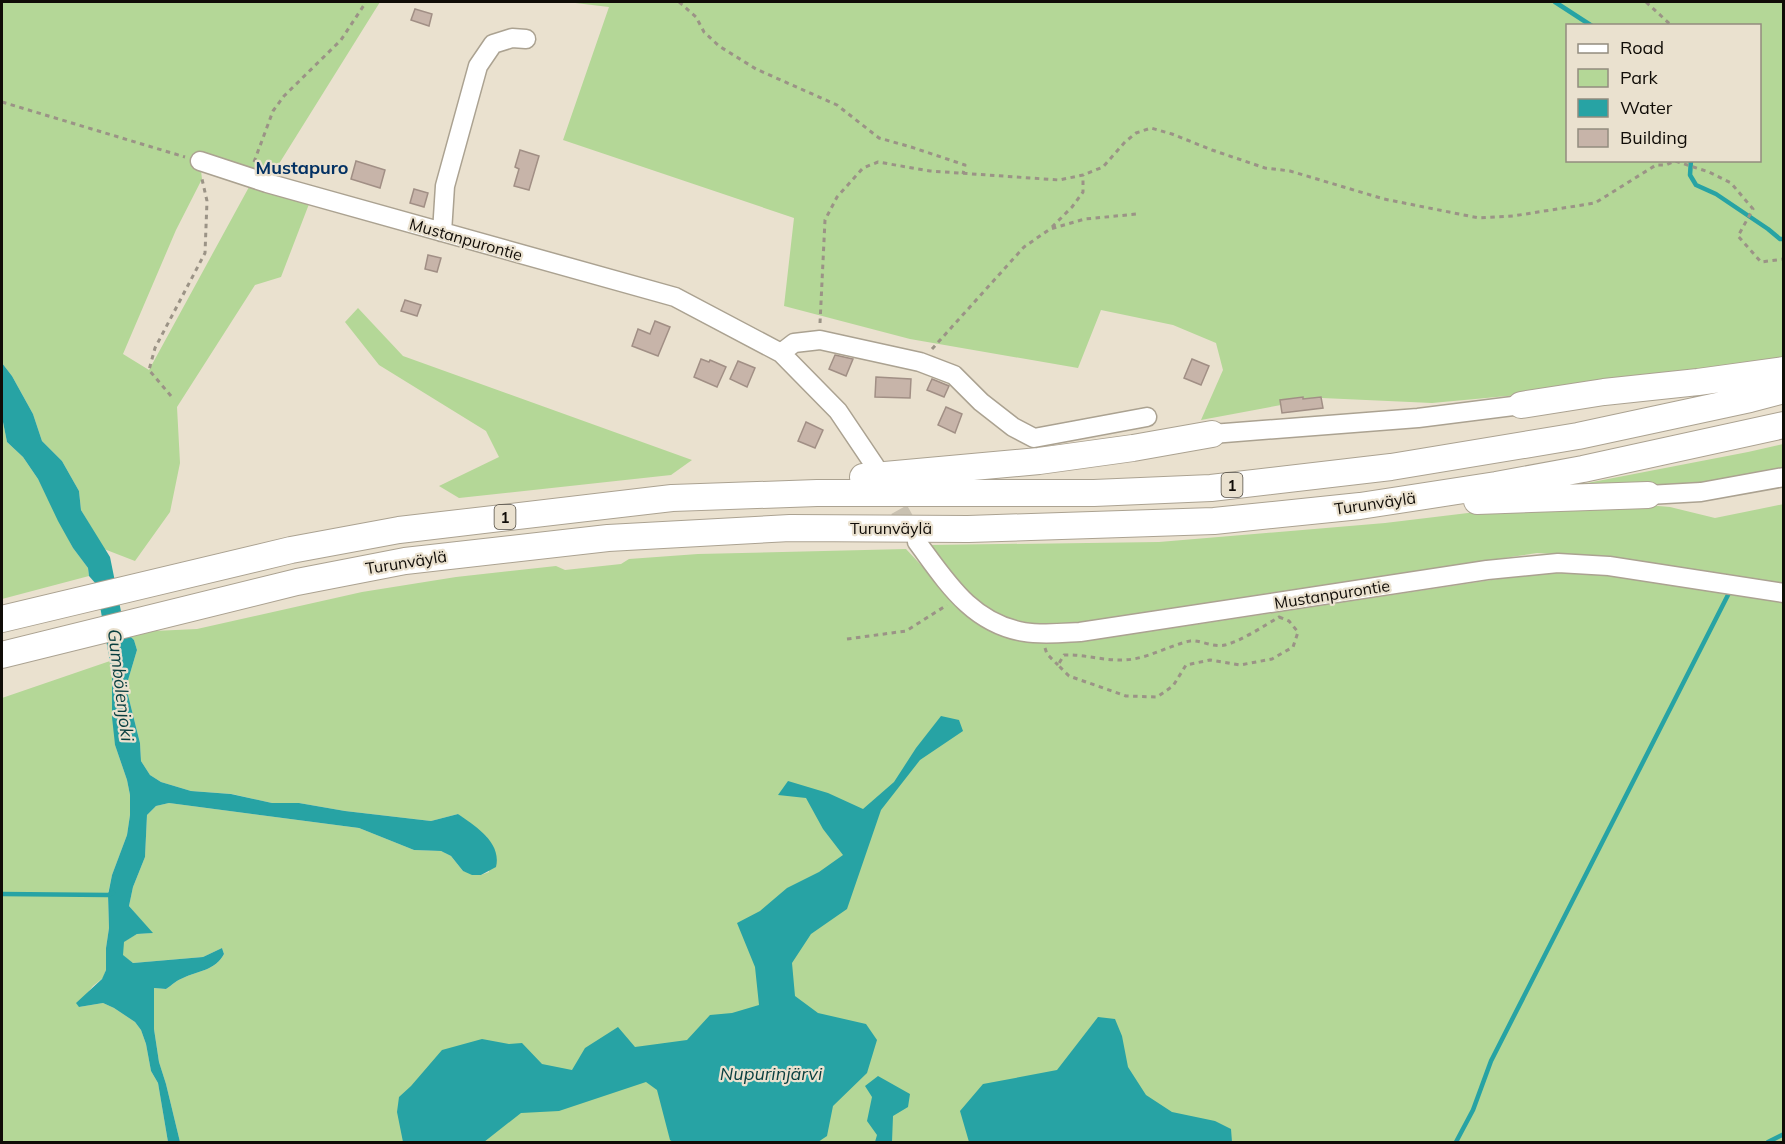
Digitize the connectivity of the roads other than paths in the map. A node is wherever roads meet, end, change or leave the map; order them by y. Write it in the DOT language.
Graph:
graph roads {
  1 [pos="526,39"];
  2 [pos="200,161"];
  3 [pos="442,232"];
  4 [pos="781,353"];
  5 [pos="1784,369"];
  6 [pos="1784,390"];
  7 [pos="1521,405"];
  8 [pos="1147,417"];
  9 [pos="1784,425"];
  10 [pos="1212,434"];
  11 [pos="875,466"];
  12 [pos="1784,477"];
  13 [pos="1648,495"];
  14 [pos="672,498"];
  15 [pos="1360,506"];
  16 [pos="917,542"];
  17 [pos="1784,592"];
  18 [pos="2,619"];
  19 [pos="2,655"];
  1 -- 3 [label="street"];
  2 -- 3 [label="street, Mustanpurontie"];
  3 -- 4 [label="street, Mustanpurontie"];
  4 -- 8 [label="street"];
  4 -- 11 [label="street, Mustanpurontie"];
  5 -- 7 [label="highway"];
  6 -- 14 [label="highway, Turunväylä / 1"];
  7 -- 10 [label="street"];
  9 -- 15 [label="highway, Turunväylä / 1"];
  10 -- 14 [label="highway"];
  12 -- 13 [label="street"];
  13 -- 15 [label="highway"];
  14 -- 18 [label="highway, Turunväylä / 1"];
  15 -- 19 [label="highway, Turunväylä / 1"];
  16 -- 17 [label="street, Mustanpurontie"];
}
